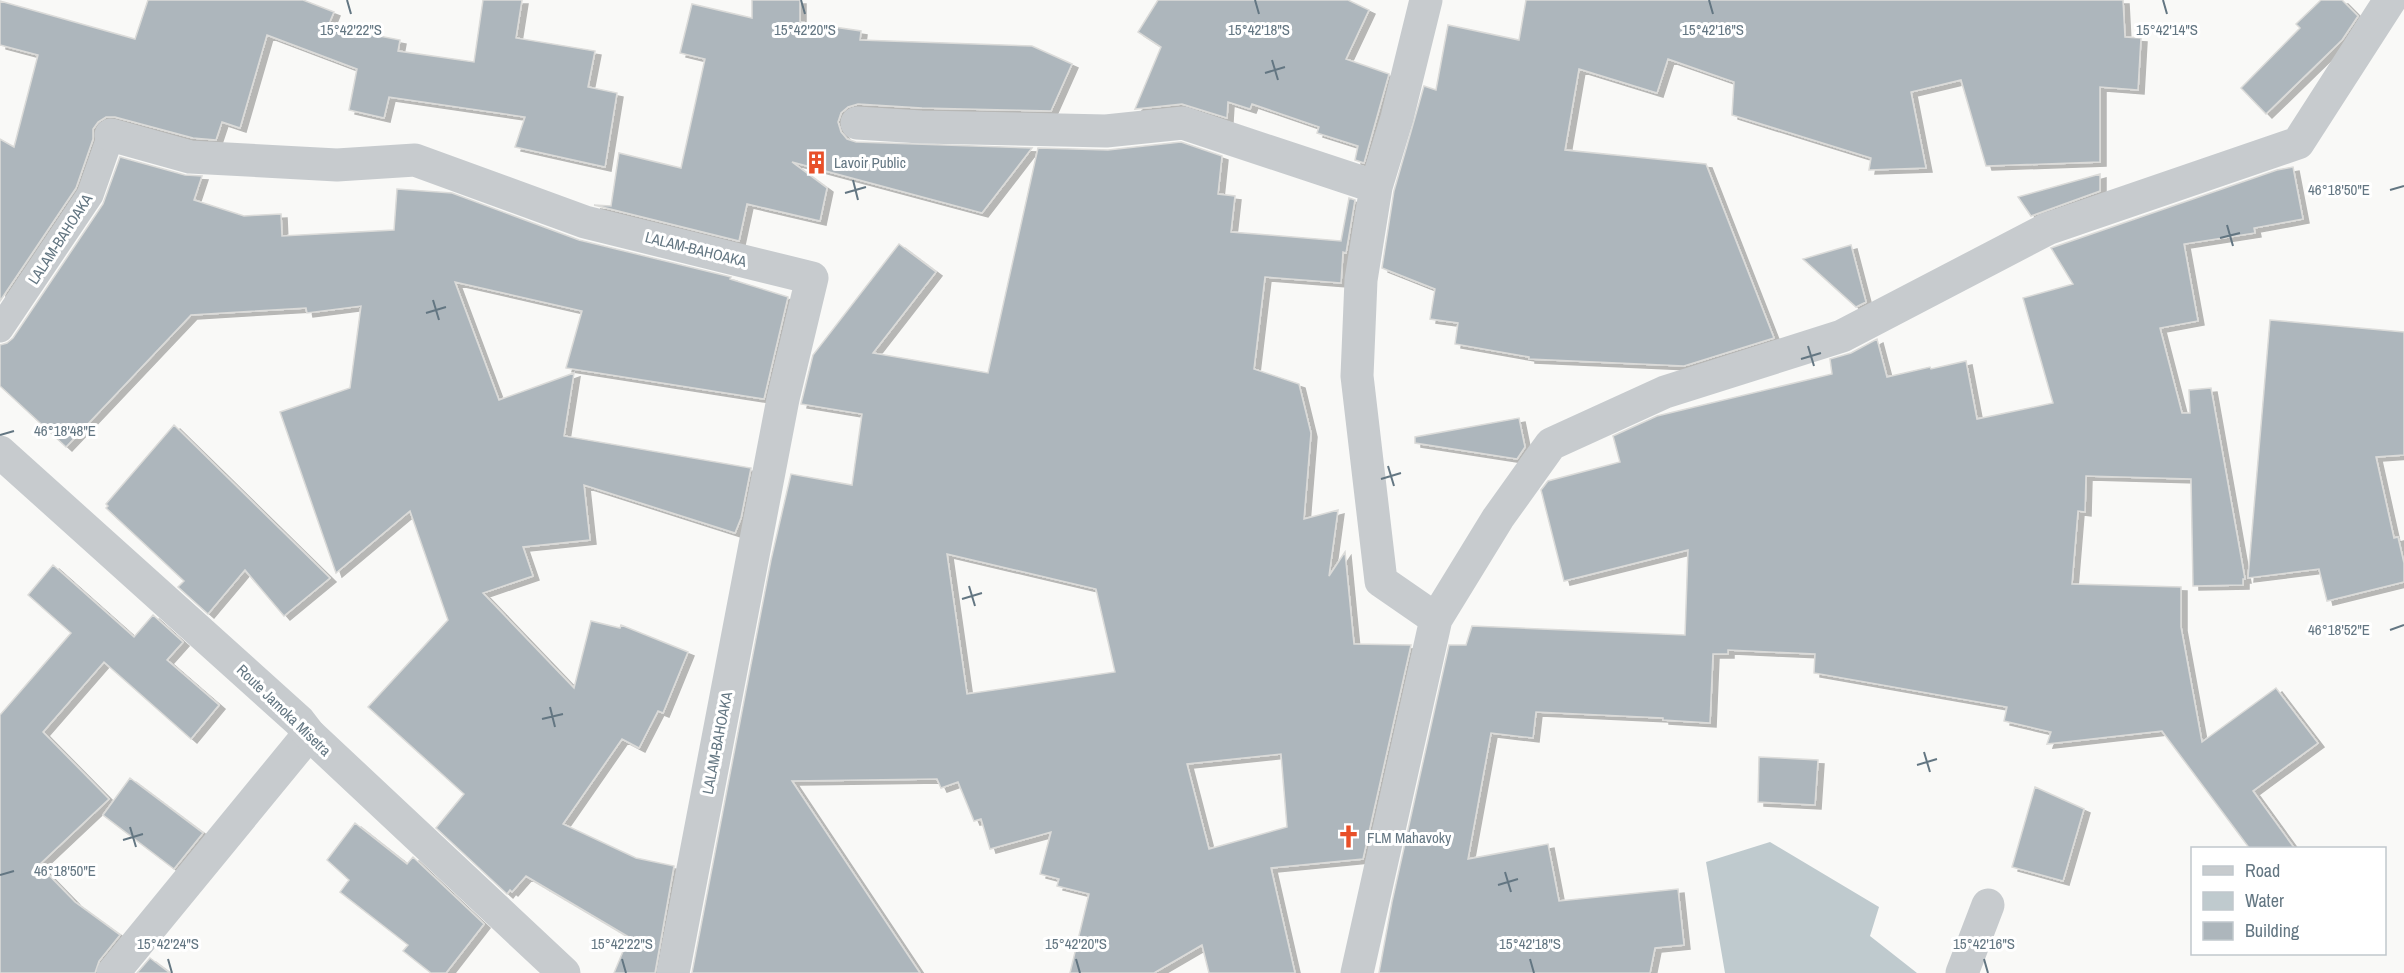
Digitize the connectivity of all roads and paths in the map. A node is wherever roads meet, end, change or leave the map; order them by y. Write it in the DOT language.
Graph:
graph roads {
  1 [pos="1426,0"];
  2 [pos="2390,0"];
  3 [pos="857,123"];
  4 [pos="111,135"];
  5 [pos="1376,187"];
  6 [pos="0,329"];
  7 [pos="0,452"];
  8 [pos="1436,619"];
  9 [pos="309,734"];
  10 [pos="1988,905"];
  11 [pos="113,973"];
  12 [pos="564,973"];
  13 [pos="673,973"];
  14 [pos="1357,973"];
  15 [pos="1962,973"];
  1 -- 5 [label="street"];
  2 -- 8 [label="street"];
  3 -- 5 [label="street"];
  4 -- 6 [label="lane, LALAM-BAHOAKA"];
  4 -- 13 [label="street, LALAM-BAHOAKA"];
  5 -- 8 [label="street"];
  7 -- 9 [label="street, Route Jamoka Misetra"];
  8 -- 14 [label="street"];
  9 -- 11 [label="street"];
  9 -- 12 [label="street, Route Jamoka Misetra"];
  10 -- 15 [label="street"];
}
